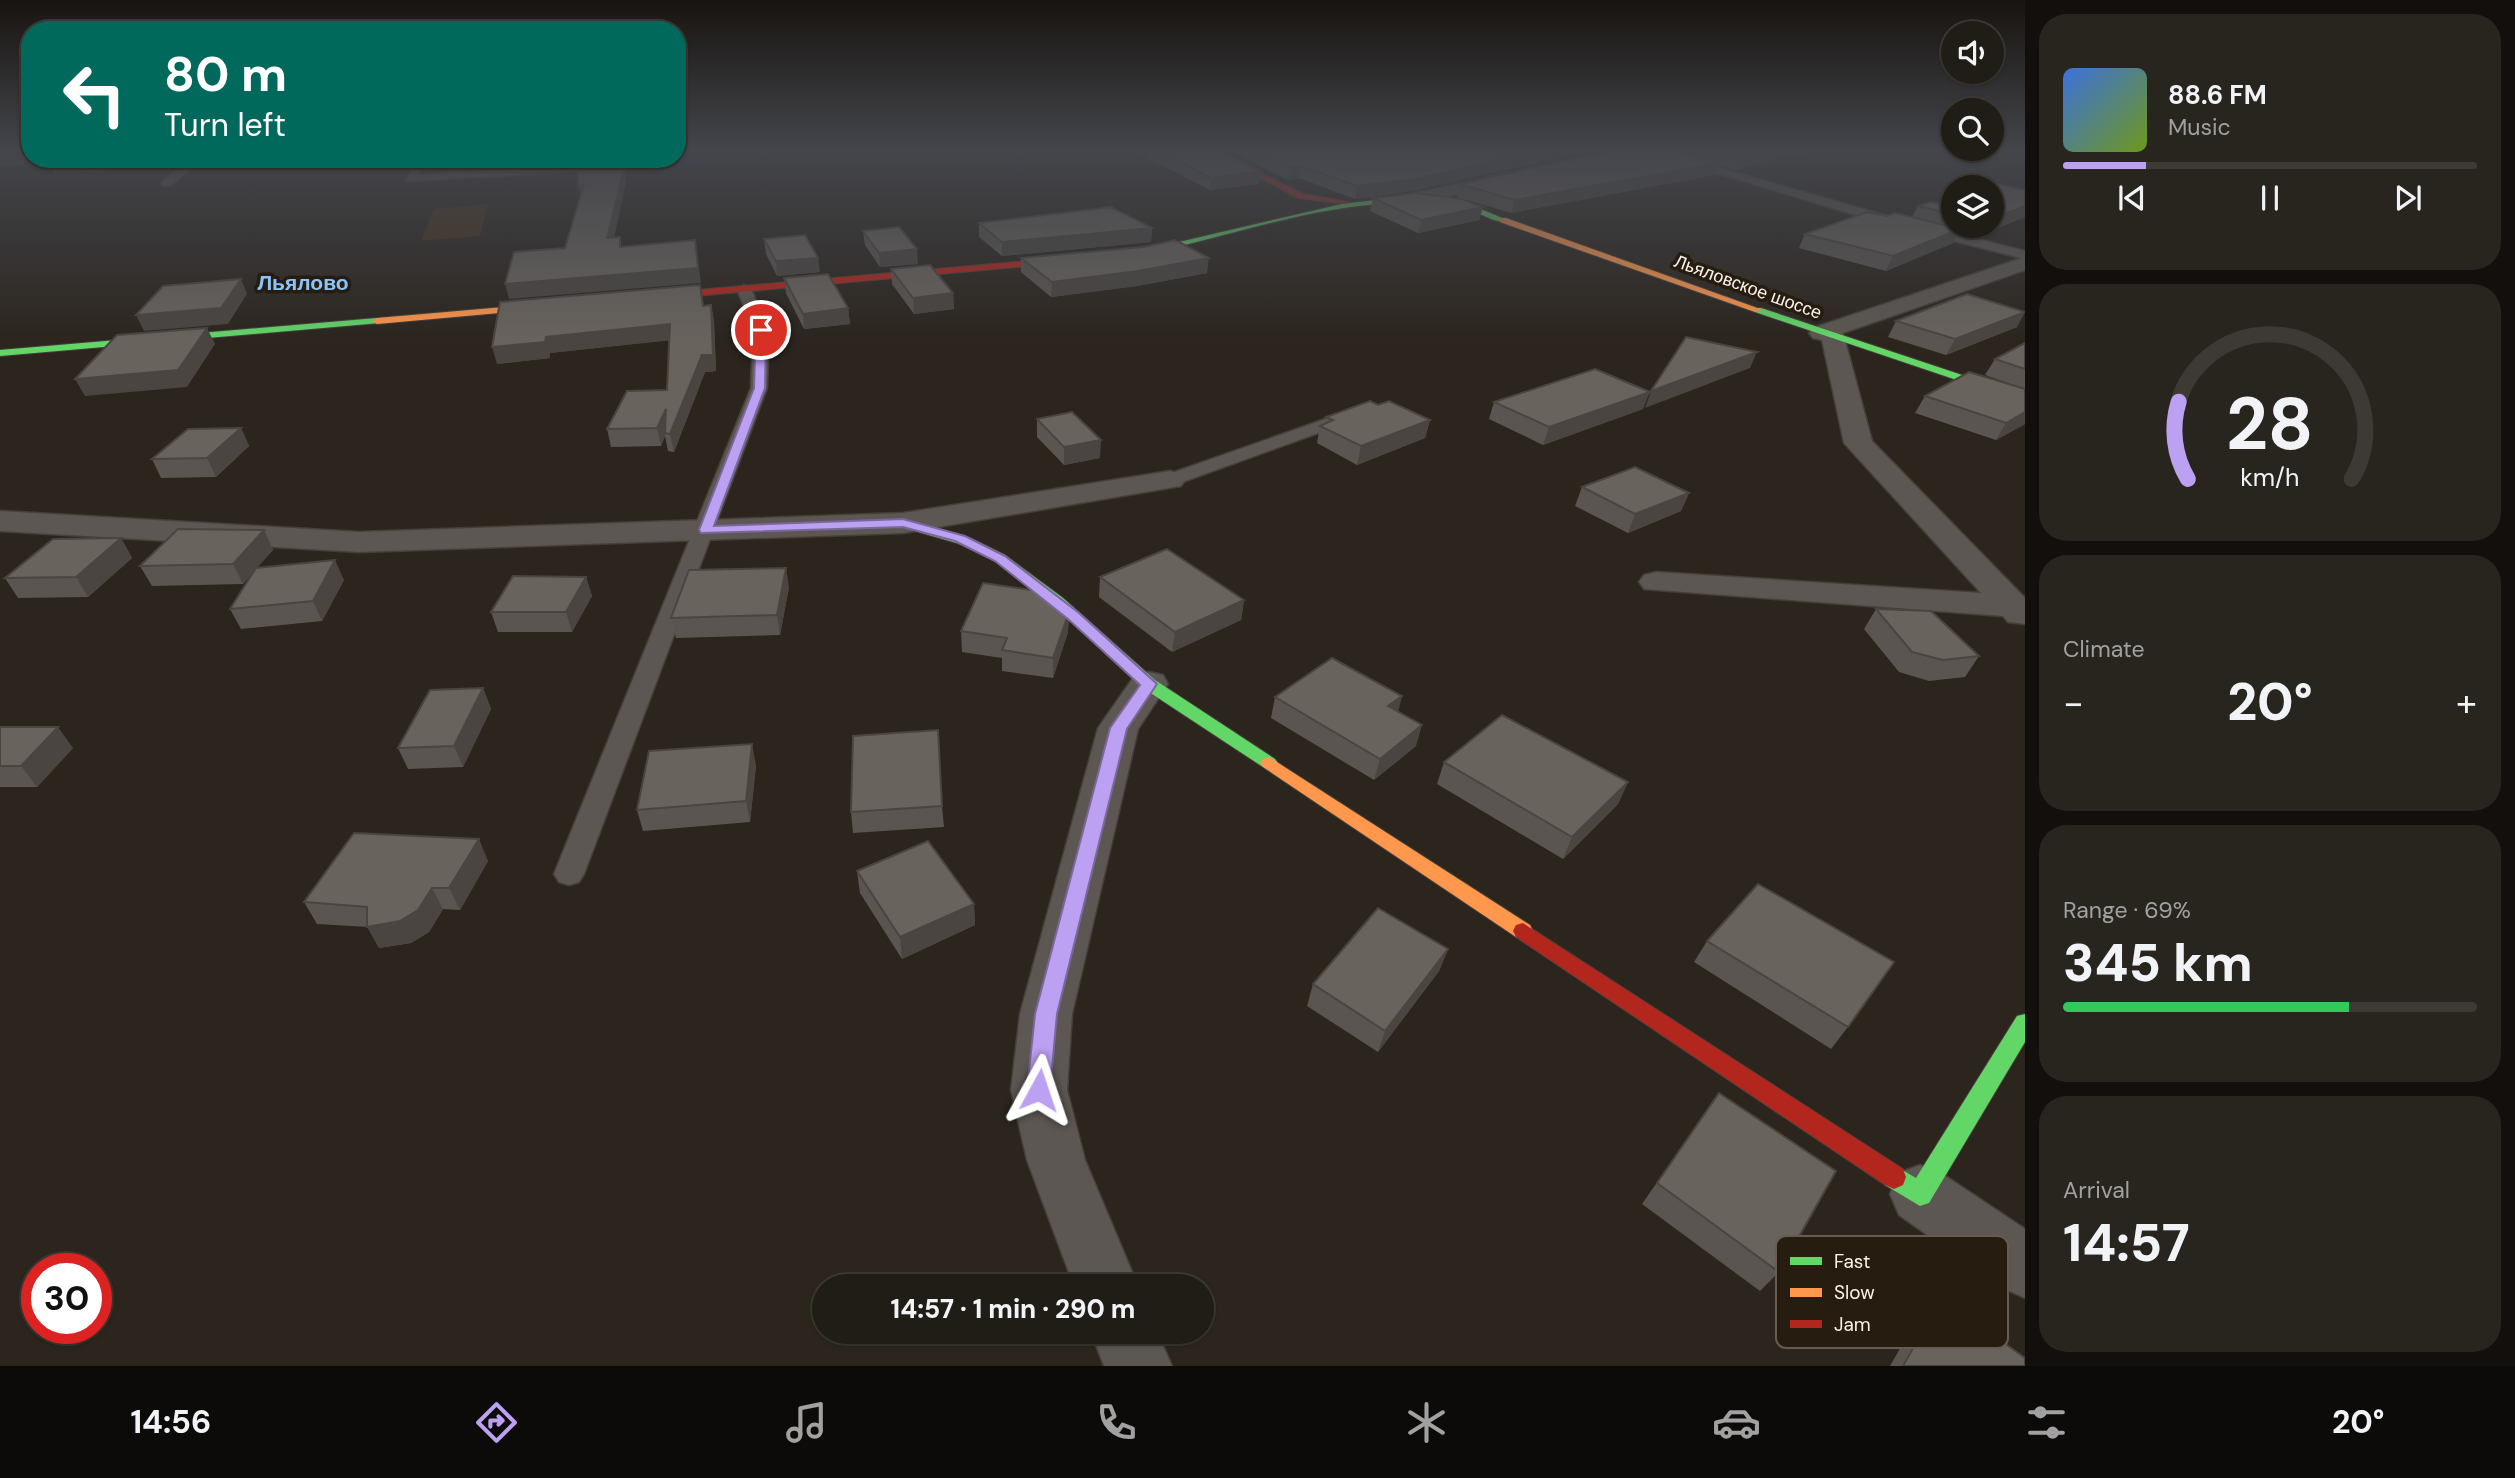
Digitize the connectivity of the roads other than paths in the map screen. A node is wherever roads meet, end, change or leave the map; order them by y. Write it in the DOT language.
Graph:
graph roads {
  1 [pos="1323,214"];
  2 [pos="1487,214"];
  3 [pos="1865,214"];
  4 [pos="2025,255"];
  5 [pos="1115,256"];
  6 [pos="1089,258"];
  7 [pos="2025,263"];
  8 [pos="744,289"];
  9 [pos="634,299"];
  10 [pos="565,304"];
  11 [pos="1827,335"];
  12 [pos="0,353"];
  13 [pos="2025,400"];
  14 [pos="1363,411"];
  15 [pos="1170,480"];
  16 [pos="0,521"];
  17 [pos="903,523"];
  18 [pos="705,530"];
  19 [pos="1656,582"];
  20 [pos="2019,612"];
  21 [pos="1149,684"];
  22 [pos="569,874"];
  23 [pos="2025,1023"];
  24 [pos="1920,1194"];
  25 [pos="1981,1236"];
  26 [pos="2008,1254"];
  27 [pos="2025,1266"];
  28 [pos="1101,1274"];
  29 [pos="1130,1344"];
  30 [pos="1138,1366"];
  1 -- 5 [label="street, Льяловское шоссе"];
  2 -- 11 [label="street, Льяловское шоссе"];
  3 -- 4 [label="lane"];
  6 -- 8 [label="street"];
  7 -- 11 [label="street"];
  8 -- 9 [label="street"];
  8 -- 18 [label="lane"];
  10 -- 12 [label="street"];
  11 -- 13 [label="street, Льяловское шоссе"];
  11 -- 20 [label="street"];
  14 -- 15 [label="lane"];
  15 -- 17 [label="street"];
  16 -- 18 [label="street"];
  17 -- 18 [label="street"];
  17 -- 21 [label="street"];
  18 -- 22 [label="lane"];
  19 -- 20 [label="street"];
  21 -- 24 [label="street"];
  21 -- 28 [label="street"];
  23 -- 24 [label="street"];
  24 -- 25 [label="street"];
  26 -- 27 [label="street"];
  29 -- 30 [label="street"];
}
